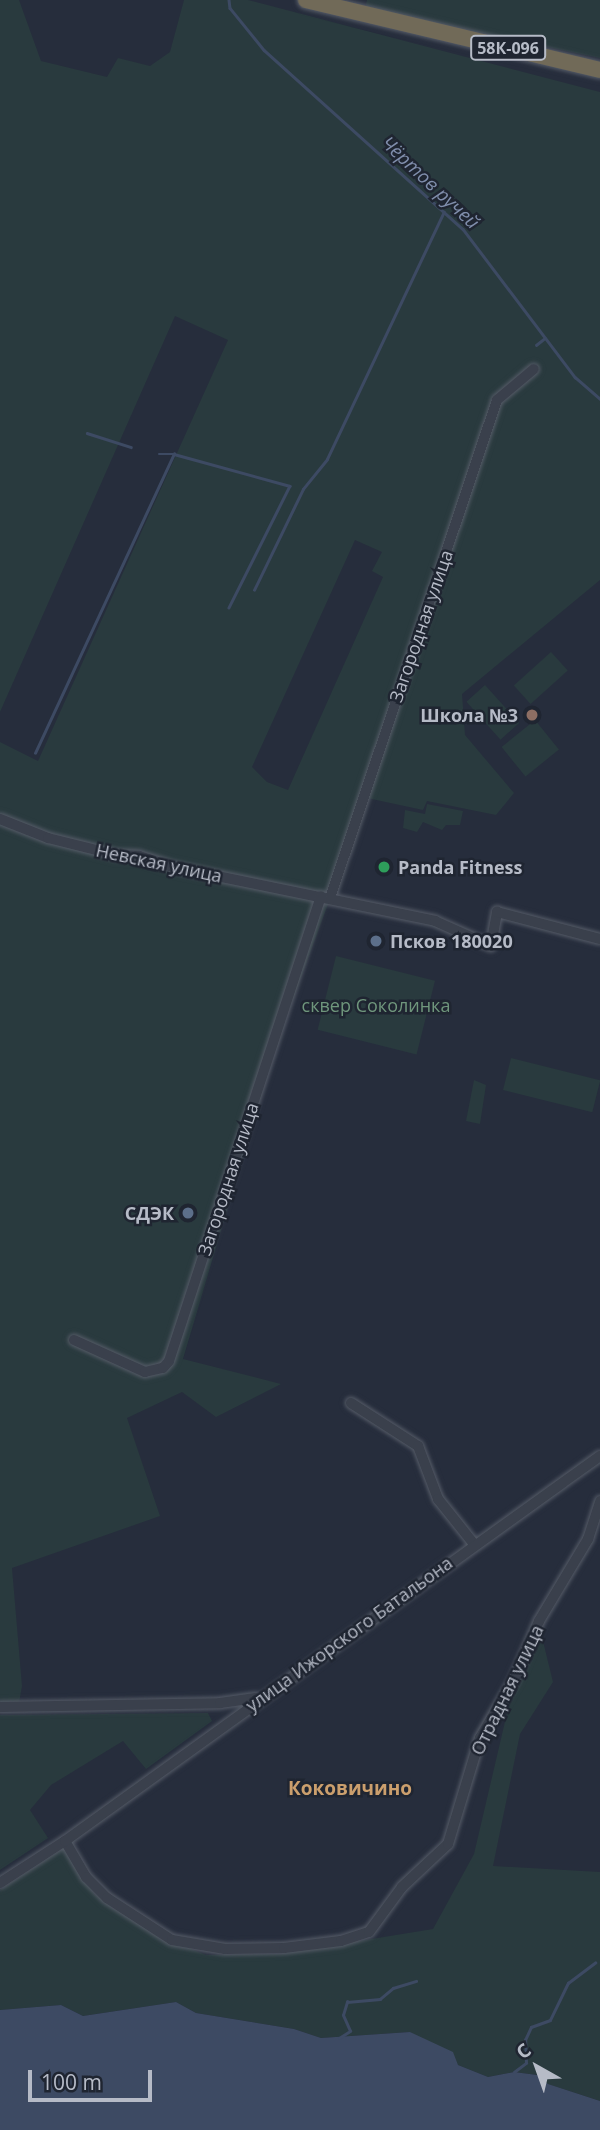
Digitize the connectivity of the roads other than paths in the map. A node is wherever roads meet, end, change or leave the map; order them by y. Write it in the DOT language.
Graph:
graph roads {
  1 [pos="306,0"];
  2 [pos="600,70"];
  3 [pos="534,369"];
  4 [pos="0,818"];
  5 [pos="325,897"];
  6 [pos="600,939"];
  7 [pos="74,1340"];
  8 [pos="351,1403"];
  9 [pos="600,1456"];
  10 [pos="600,1501"];
  11 [pos="474,1544"];
  12 [pos="265,1694"];
  13 [pos="220,1703"];
  14 [pos="0,1707"];
  15 [pos="225,1724"];
  16 [pos="65,1841"];
  17 [pos="0,1883"];
  1 -- 2 [label="highway, 58К-096"];
  3 -- 5 [label="street, Загородная улица"];
  4 -- 5 [label="street, Невская улица"];
  5 -- 6 [label="street, Невская улица"];
  5 -- 7 [label="street, Загородная улица"];
  8 -- 11 [label="street"];
  9 -- 11 [label="street, улица Ижорского Батальона"];
  10 -- 16 [label="street, Отрадная улица"];
  11 -- 12 [label="street, улица Ижорского Батальона"];
  12 -- 13 [label="street"];
  12 -- 15 [label="street, улица Ижорского Батальона"];
  13 -- 14 [label="street"];
  13 -- 15 [label="street, улица Ижорского Батальона"];
  15 -- 16 [label="street, улица Ижорского Батальона"];
  16 -- 17 [label="street, улица Ижорского Батальона"];
}
